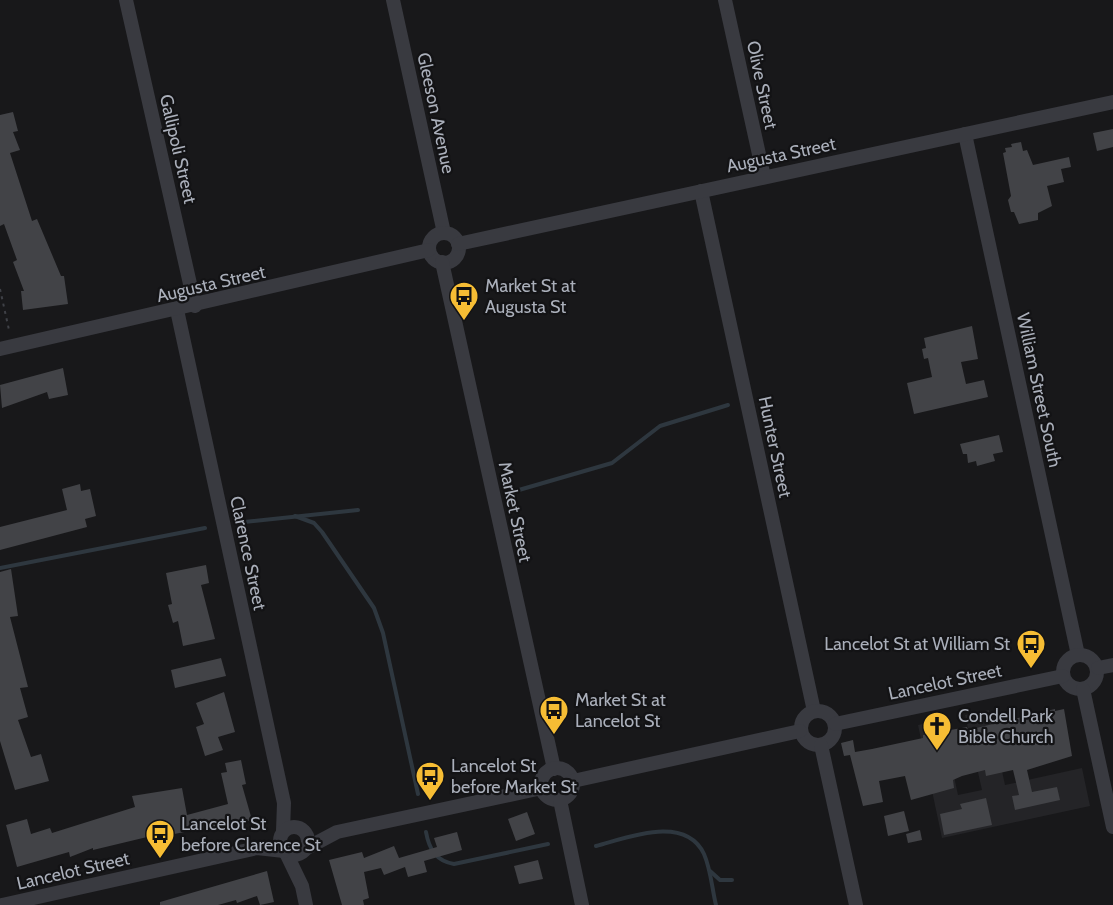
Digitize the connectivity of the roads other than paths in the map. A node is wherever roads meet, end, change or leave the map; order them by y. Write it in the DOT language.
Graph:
graph roads {
  1 [pos="126,0"];
  2 [pos="393,0"];
  3 [pos="725,0"];
  4 [pos="1113,102"];
  5 [pos="965,134"];
  6 [pos="764,177"];
  7 [pos="701,191"];
  8 [pos="444,233"];
  9 [pos="458,244"];
  10 [pos="429,250"];
  11 [pos="442,262"];
  12 [pos="195,306"];
  13 [pos="177,310"];
  14 [pos="0,349"];
  15 [pos="1078,654"];
  16 [pos="1113,665"];
  17 [pos="1098,668"];
  18 [pos="1063,676"];
  19 [pos="1083,689"];
  20 [pos="814,711"];
  21 [pos="835,724"];
  22 [pos="800,731"];
  23 [pos="821,745"];
  24 [pos="554,768"];
  25 [pos="573,781"];
  26 [pos="542,788"];
  27 [pos="560,800"];
  28 [pos="284,803"];
  29 [pos="1113,827"];
  30 [pos="301,829"];
  31 [pos="283,832"];
  32 [pos="337,832"];
  33 [pos="257,848"];
  34 [pos="305,850"];
  35 [pos="285,852"];
  36 [pos="302,886"];
  37 [pos="0,896"];
  38 [pos="2,905"];
  39 [pos="306,905"];
  40 [pos="582,905"];
  41 [pos="856,905"];
  1 -- 12 [label="street, Gallipoli Street"];
  2 -- 8 [label="street, Gleeson Avenue"];
  3 -- 6 [label="street, Olive Street"];
  4 -- 5 [label="street, Augusta Street"];
  5 -- 6 [label="street, Augusta Street"];
  5 -- 15 [label="street, William Street South"];
  6 -- 7 [label="street, Augusta Street"];
  7 -- 9 [label="street, Augusta Street"];
  7 -- 20 [label="street, Hunter Street"];
  8 -- 9 [label="street"];
  8 -- 10 [label="street"];
  9 -- 11 [label="street"];
  10 -- 11 [label="street"];
  10 -- 12 [label="street, Augusta Street"];
  11 -- 24 [label="street, Market Street"];
  12 -- 13 [label="street, Augusta Street"];
  13 -- 14 [label="street, Augusta Street"];
  13 -- 28 [label="street, Clarence Street"];
  15 -- 17 [label="street"];
  15 -- 18 [label="street"];
  16 -- 17 [label="street"];
  17 -- 19 [label="street"];
  18 -- 19 [label="street"];
  18 -- 21 [label="street, Lancelot Street"];
  19 -- 29 [label="street"];
  20 -- 21 [label="street"];
  20 -- 22 [label="street"];
  21 -- 23 [label="street"];
  22 -- 23 [label="street"];
  22 -- 25 [label="street"];
  23 -- 41 [label="street"];
  24 -- 25 [label="street"];
  24 -- 26 [label="street"];
  25 -- 27 [label="street"];
  26 -- 27 [label="street"];
  26 -- 32 [label="street"];
  27 -- 40 [label="street"];
  28 -- 30 [label="street, Clarence Street"];
  28 -- 31 [label="street, Clarence Street"];
  30 -- 31 [label="street"];
  30 -- 32 [label="street"];
  30 -- 34 [label="street"];
  31 -- 33 [label="street, Lancelot Street"];
  31 -- 35 [label="street"];
  32 -- 34 [label="street"];
  33 -- 35 [label="street, Lancelot Street"];
  33 -- 38 [label="street, Lancelot Street"];
  34 -- 35 [label="street"];
  34 -- 36 [label="street"];
  35 -- 36 [label="street"];
  36 -- 39 [label="street"];
  37 -- 38 [label="street"];
}
